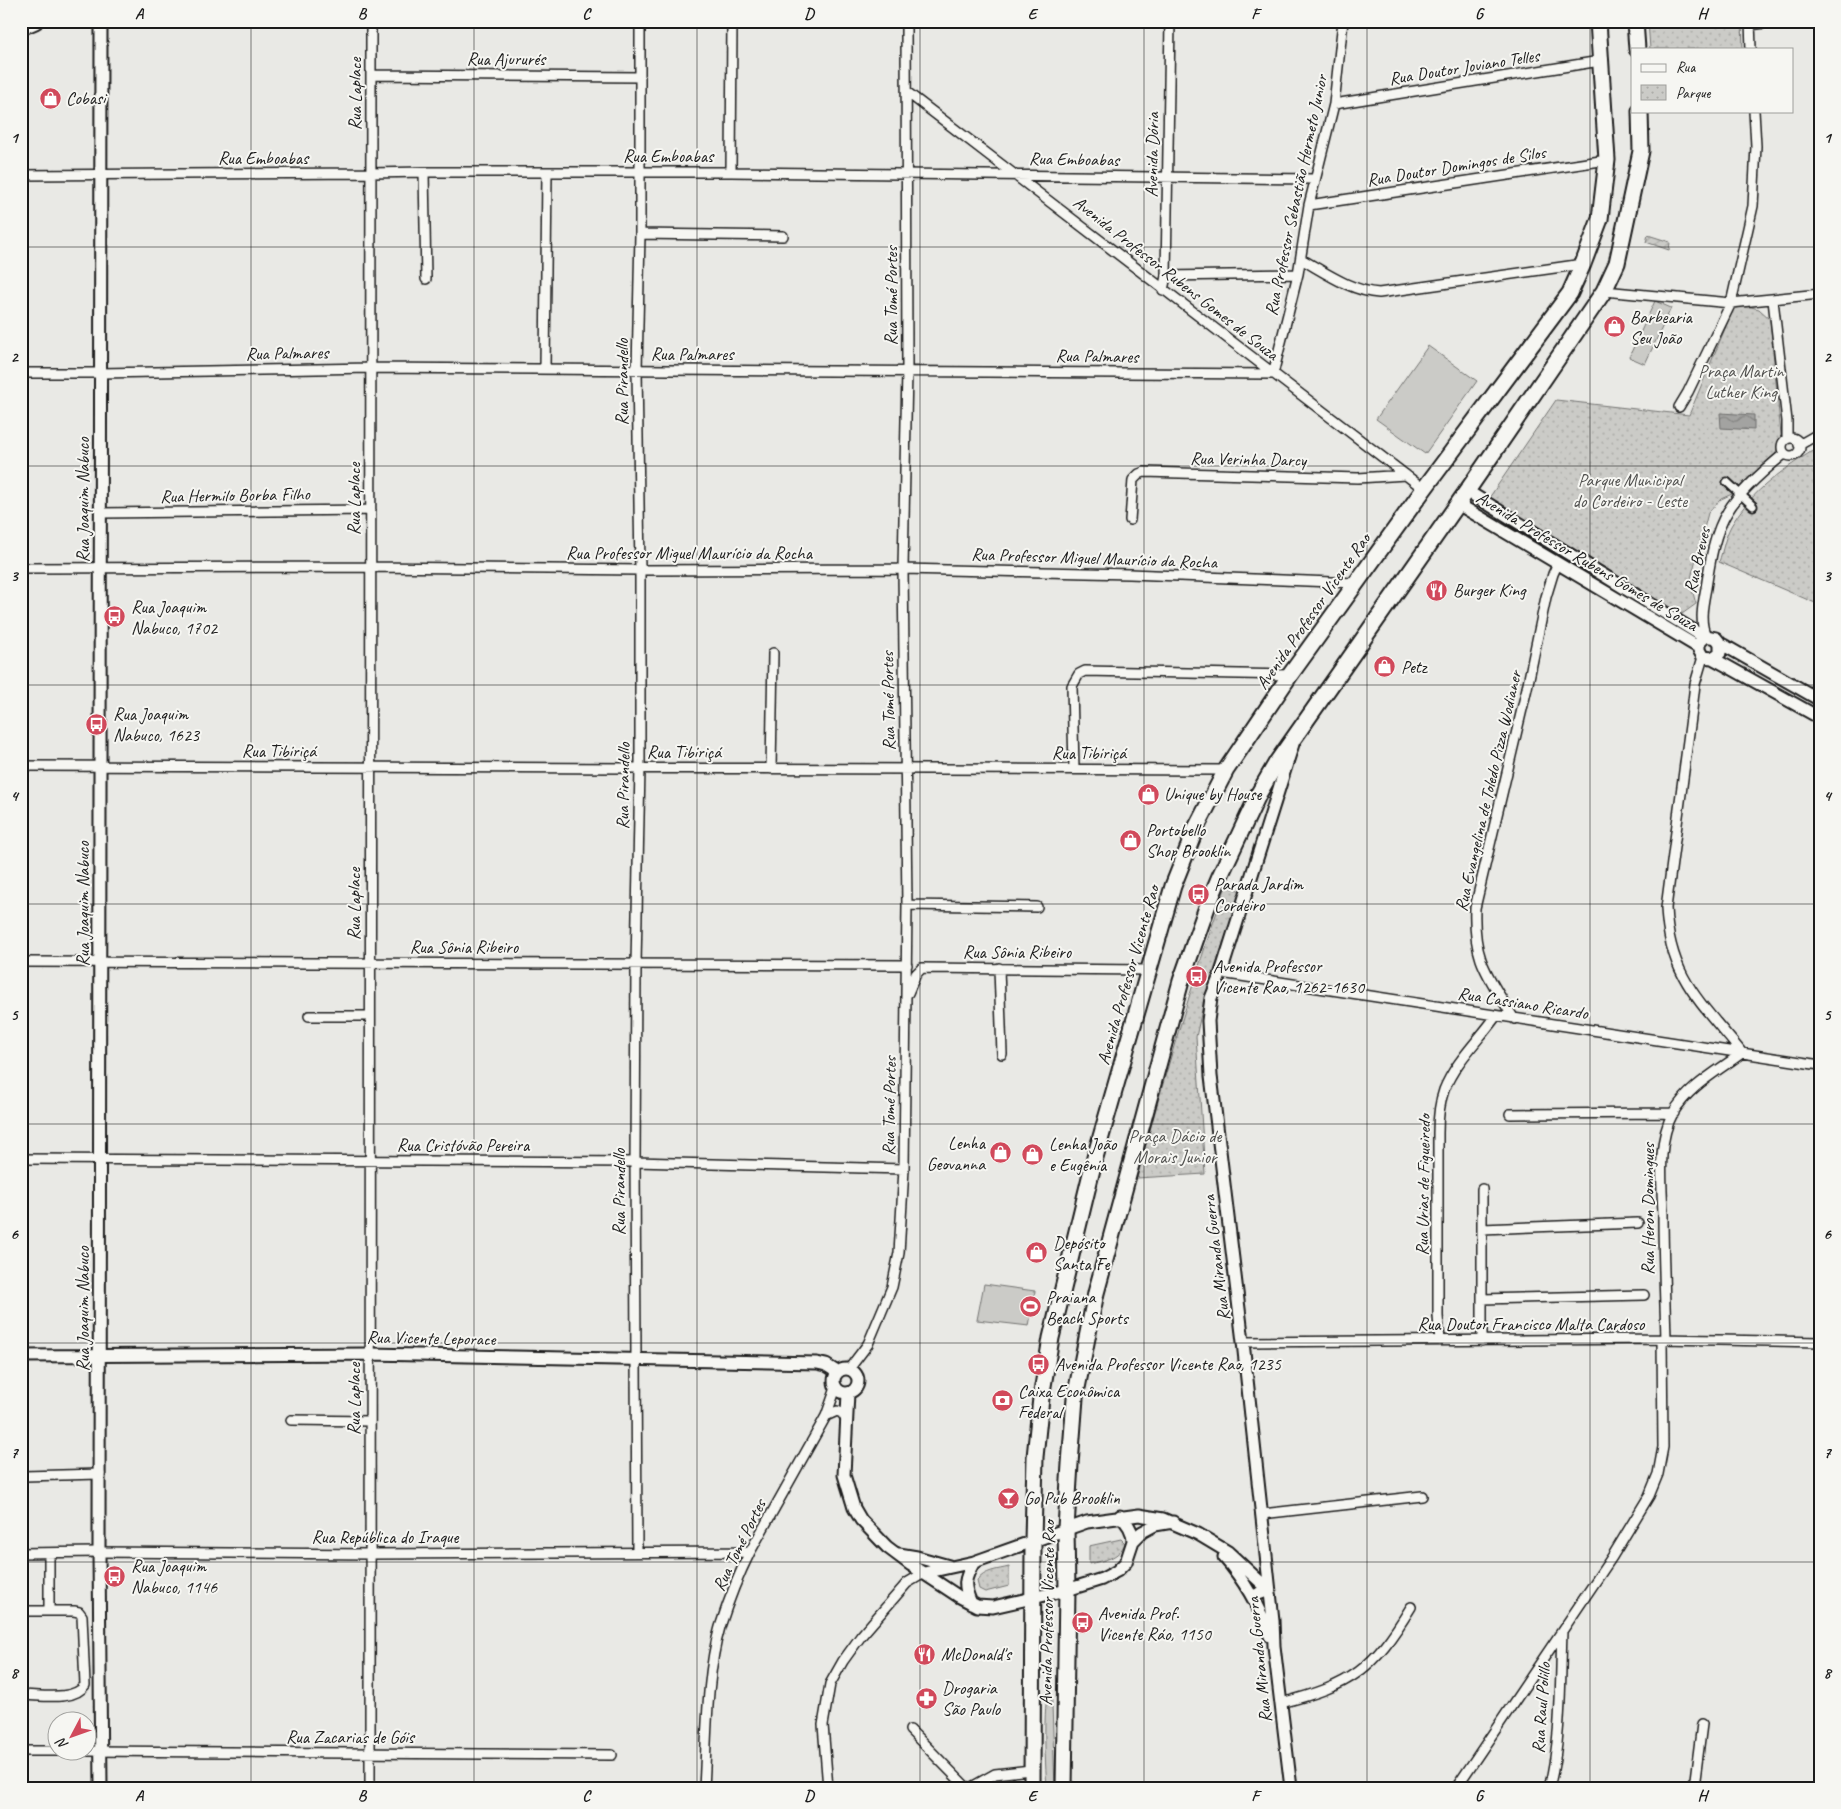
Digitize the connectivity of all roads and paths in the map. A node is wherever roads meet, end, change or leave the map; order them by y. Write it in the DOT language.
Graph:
graph roads {
  1 [pos="35,21"];
  2 [pos="101,21"];
  3 [pos="371,21"];
  4 [pos="640,21"];
  5 [pos="732,21"];
  6 [pos="906,21"];
  7 [pos="1170,21"];
  8 [pos="1343,21"];
  9 [pos="1598,21"];
  10 [pos="1634,21"];
  11 [pos="1780,21"];
  12 [pos="1750,23"];
  13 [pos="21,27"];
  14 [pos="1637,48"];
  15 [pos="1752,48"];
  16 [pos="1600,61"];
  17 [pos="371,75"];
  18 [pos="640,76"];
  19 [pos="908,94"];
  20 [pos="1334,104"];
  21 [pos="1640,112"];
  22 [pos="1754,112"];
  23 [pos="1607,160"];
  24 [pos="424,172"];
  25 [pos="547,172"];
  26 [pos="731,172"];
  27 [pos="371,173"];
  28 [pos="639,173"];
  29 [pos="907,174"];
  30 [pos="1013,174"];
  31 [pos="21,175"];
  32 [pos="101,176"];
  33 [pos="1168,177"];
  34 [pos="1316,179"];
  35 [pos="1310,205"];
  36 [pos="640,234"];
  37 [pos="783,236"];
  38 [pos="1301,259"];
  39 [pos="1583,264"];
  40 [pos="1298,274"];
  41 [pos="1166,276"];
  42 [pos="426,279"];
  43 [pos="1163,290"];
  44 [pos="1604,291"];
  45 [pos="1820,294"];
  46 [pos="1773,300"];
  47 [pos="1731,303"];
  48 [pos="371,368"];
  49 [pos="545,369"];
  50 [pos="637,370"];
  51 [pos="907,371"];
  52 [pos="21,373"];
  53 [pos="101,373"];
  54 [pos="1273,374"];
  55 [pos="1679,407"];
  56 [pos="1820,433"];
  57 [pos="1787,439"];
  58 [pos="1799,445"];
  59 [pos="1784,454"];
  60 [pos="1406,475"];
  61 [pos="1727,482"];
  62 [pos="1424,489"];
  63 [pos="1468,492"];
  64 [pos="1741,495"];
  65 [pos="1458,504"];
  66 [pos="1753,506"];
  67 [pos="371,510"];
  68 [pos="101,513"];
  69 [pos="1130,520"];
  70 [pos="1558,563"];
  71 [pos="370,567"];
  72 [pos="21,568"];
  73 [pos="101,569"];
  74 [pos="903,569"];
  75 [pos="640,570"];
  76 [pos="1356,583"];
  77 [pos="1720,643"];
  78 [pos="1705,647"];
  79 [pos="772,653"];
  80 [pos="1290,675"];
  81 [pos="1820,700"];
  82 [pos="1820,718"];
  83 [pos="1296,736"];
  84 [pos="21,766"];
  85 [pos="101,766"];
  86 [pos="370,767"];
  87 [pos="640,768"];
  88 [pos="771,768"];
  89 [pos="905,769"];
  90 [pos="1074,770"];
  91 [pos="1226,770"];
  92 [pos="907,905"];
  93 [pos="1038,907"];
  94 [pos="21,962"];
  95 [pos="100,962"];
  96 [pos="370,963"];
  97 [pos="636,964"];
  98 [pos="907,965"];
  99 [pos="1000,968"];
  100 [pos="1148,970"];
  101 [pos="1221,973"];
  102 [pos="906,999"];
  103 [pos="308,1016"];
  104 [pos="370,1016"];
  105 [pos="1496,1016"];
  106 [pos="1514,1019"];
  107 [pos="1742,1053"];
  108 [pos="1002,1054"];
  109 [pos="1820,1065"];
  110 [pos="1674,1112"];
  111 [pos="1510,1114"];
  112 [pos="100,1159"];
  113 [pos="21,1160"];
  114 [pos="370,1160"];
  115 [pos="635,1162"];
  116 [pos="904,1169"];
  117 [pos="1482,1189"];
  118 [pos="1638,1223"];
  119 [pos="1482,1228"];
  120 [pos="1644,1294"];
  121 [pos="1482,1299"];
  122 [pos="1664,1340"];
  123 [pos="1440,1341"];
  124 [pos="1482,1341"];
  125 [pos="1243,1342"];
  126 [pos="1820,1342"];
  127 [pos="370,1354"];
  128 [pos="21,1356"];
  129 [pos="100,1356"];
  130 [pos="637,1358"];
  131 [pos="849,1369"];
  132 [pos="837,1372"];
  133 [pos="836,1388"];
  134 [pos="848,1393"];
  135 [pos="826,1416"];
  136 [pos="291,1420"];
  137 [pos="370,1421"];
  138 [pos="848,1422"];
  139 [pos="100,1474"];
  140 [pos="24,1476"];
  141 [pos="1422,1496"];
  142 [pos="1262,1514"];
  143 [pos="1120,1516"];
  144 [pos="1173,1522"];
  145 [pos="1066,1528"];
  146 [pos="1032,1541"];
  147 [pos="1133,1541"];
  148 [pos="99,1552"];
  149 [pos="637,1552"];
  150 [pos="750,1552"];
  151 [pos="21,1553"];
  152 [pos="49,1553"];
  153 [pos="370,1554"];
  154 [pos="897,1554"];
  155 [pos="1266,1556"];
  156 [pos="974,1562"];
  157 [pos="949,1566"];
  158 [pos="924,1573"];
  159 [pos="1245,1575"];
  160 [pos="1067,1590"];
  161 [pos="1269,1590"];
  162 [pos="1254,1596"];
  163 [pos="1033,1597"];
  164 [pos="971,1603"];
  165 [pos="1411,1607"];
  166 [pos="21,1611"];
  167 [pos="50,1611"];
  168 [pos="1562,1630"];
  169 [pos="1274,1646"];
  170 [pos="21,1695"];
  171 [pos="1281,1703"];
  172 [pos="1702,1724"];
  173 [pos="910,1730"];
  174 [pos="21,1751"];
  175 [pos="48,1751"];
  176 [pos="101,1751"];
  177 [pos="370,1754"];
  178 [pos="612,1756"];
  179 [pos="1031,1770"];
  180 [pos="101,1788"];
  181 [pos="370,1788"];
  182 [pos="704,1788"];
  183 [pos="828,1788"];
  184 [pos="969,1788"];
  185 [pos="1032,1788"];
  186 [pos="1064,1788"];
  187 [pos="1291,1788"];
  188 [pos="1456,1788"];
  189 [pos="1550,1788"];
  190 [pos="1690,1788"];
  1 -- 13 [label="main road"];
  2 -- 32 [label="street, Rua Joaquim Nabuco"];
  3 -- 17 [label="street, Rua Laplace"];
  4 -- 18 [label="street, Rua Pirandello"];
  5 -- 26 [label="street"];
  6 -- 19 [label="street, Rua Tomé Portes"];
  7 -- 33 [label="street, Avenida Dória"];
  8 -- 20 [label="street, Rua Professor Sebastião Hermeto Junior"];
  9 -- 16 [label="main road, Avenida Professor Vicente Rao"];
  10 -- 14 [label="main road"];
  11 -- 12 [label="street"];
  12 -- 15 [label="street"];
  16 -- 20 [label="street, Rua Doutor Joviano Telles"];
  16 -- 23 [label="main road, Avenida Professor Vicente Rao"];
  17 -- 18 [label="street, Rua Ajururés"];
  17 -- 27 [label="street, Rua Laplace"];
  18 -- 28 [label="street, Rua Pirandello"];
  19 -- 29 [label="street, Rua Tomé Portes"];
  19 -- 30 [label="street, Avenida Professor Rubens Gomes de Souza"];
  20 -- 34 [label="street, Rua Professor Sebastião Hermeto Junior"];
  21 -- 44 [label="main road, Avenida Professor Vicente Rao"];
  22 -- 47 [label="street"];
  23 -- 35 [label="street, Rua Doutor Domingos de Silos"];
  23 -- 39 [label="main road, Avenida Professor Vicente Rao"];
  24 -- 25 [label="street, Rua Emboabas"];
  24 -- 27 [label="street, Rua Emboabas"];
  24 -- 42 [label="street"];
  25 -- 28 [label="street, Rua Emboabas"];
  25 -- 49 [label="street"];
  26 -- 28 [label="street, Rua Emboabas"];
  26 -- 29 [label="street, Rua Emboabas"];
  27 -- 32 [label="street, Rua Emboabas"];
  27 -- 48 [label="street, Rua Laplace"];
  28 -- 36 [label="street, Rua Pirandello"];
  29 -- 30 [label="street, Rua Emboabas"];
  29 -- 51 [label="street, Rua Tomé Portes"];
  30 -- 33 [label="street, Rua Emboabas"];
  30 -- 43 [label="street, Avenida Professor Rubens Gomes de Souza"];
  31 -- 32 [label="street, Rua Emboabas"];
  32 -- 53 [label="street, Rua Joaquim Nabuco"];
  33 -- 34 [label="street, Rua Emboabas"];
  33 -- 41 [label="street, Avenida Dória"];
  34 -- 35 [label="street, Rua Professor Sebastião Hermeto Junior"];
  35 -- 38 [label="street, Rua Professor Sebastião Hermeto Junior"];
  36 -- 37 [label="street"];
  36 -- 50 [label="street, Rua Pirandello"];
  38 -- 39 [label="street"];
  38 -- 40 [label="street, Rua Professor Sebastião Hermeto Junior"];
  39 -- 62 [label="main road, Avenida Professor Vicente Rao"];
  40 -- 41 [label="street"];
  40 -- 54 [label="street, Rua Professor Sebastião Hermeto Junior"];
  41 -- 43 [label="street, Avenida Dória"];
  43 -- 54 [label="street, Avenida Professor Rubens Gomes de Souza"];
  44 -- 47 [label="street"];
  44 -- 63 [label="main road, Avenida Professor Vicente Rao"];
  45 -- 46 [label="street"];
  46 -- 47 [label="street"];
  46 -- 57 [label="street"];
  47 -- 55 [label="street"];
  48 -- 49 [label="street, Rua Palmares"];
  48 -- 53 [label="street, Rua Palmares"];
  48 -- 67 [label="street, Rua Laplace"];
  49 -- 50 [label="street, Rua Palmares"];
  50 -- 51 [label="street, Rua Palmares"];
  50 -- 75 [label="street, Rua Pirandello"];
  51 -- 54 [label="street, Rua Palmares"];
  51 -- 74 [label="street, Rua Tomé Portes"];
  52 -- 53 [label="street, Rua Palmares"];
  53 -- 68 [label="street, Rua Joaquim Nabuco"];
  54 -- 60 [label="street, Avenida Professor Rubens Gomes de Souza"];
  56 -- 58 [label="street"];
  57 -- 58 [label="street"];
  57 -- 59 [label="street"];
  58 -- 59 [label="street"];
  59 -- 64 [label="street, Rua Breves"];
  60 -- 62 [label="street, Avenida Professor Rubens Gomes de Souza"];
  60 -- 69 [label="street, Rua Verinha Darcy"];
  61 -- 64 [label="street"];
  62 -- 76 [label="main road, Avenida Professor Vicente Rao"];
  63 -- 65 [label="main road, Avenida Professor Vicente Rao"];
  63 -- 78 [label="street, Avenida Professor Rubens Gomes de Souza"];
  64 -- 66 [label="street"];
  64 -- 78 [label="street, Rua Breves"];
  65 -- 70 [label="street, Avenida Professor Rubens Gomes de Souza"];
  65 -- 83 [label="main road, Avenida Professor Vicente Rao"];
  67 -- 68 [label="street, Rua Hermilo Borba Filho"];
  67 -- 71 [label="street, Rua Laplace"];
  68 -- 73 [label="street, Rua Joaquim Nabuco"];
  70 -- 78 [label="street, Avenida Professor Rubens Gomes de Souza"];
  70 -- 106 [label="street, Rua Evangelina de Toledo Pizza Wodianer"];
  71 -- 73 [label="street, Rua Professor Miguel Maurício da Rocha"];
  71 -- 75 [label="street, Rua Professor Miguel Maurício da Rocha"];
  71 -- 86 [label="street, Rua Laplace"];
  72 -- 73 [label="street, Rua Professor Miguel Maurício da Rocha"];
  73 -- 85 [label="street, Rua Joaquim Nabuco"];
  74 -- 75 [label="street, Rua Professor Miguel Maurício da Rocha"];
  74 -- 76 [label="street, Rua Professor Miguel Maurício da Rocha"];
  74 -- 89 [label="street, Rua Tomé Portes"];
  75 -- 87 [label="street, Rua Pirandello"];
  76 -- 80 [label="main road, Avenida Professor Vicente Rao"];
  77 -- 78 [label="street"];
  77 -- 78 [label="street"];
  77 -- 81 [label="street"];
  78 -- 82 [label="street, Avenida Professor Rubens Gomes de Souza"];
  78 -- 107 [label="street"];
  79 -- 88 [label="street"];
  80 -- 90 [label="street"];
  80 -- 91 [label="main road, Avenida Professor Vicente Rao"];
  83 -- 101 [label="street, Rua Miranda Guerra"];
  83 -- 145 [label="main road, Avenida Professor Vicente Rao"];
  84 -- 85 [label="street, Rua Tibiriçá"];
  85 -- 86 [label="street, Rua Tibiriçá"];
  85 -- 95 [label="street, Rua Joaquim Nabuco"];
  86 -- 87 [label="street, Rua Tibiriçá"];
  86 -- 96 [label="street, Rua Laplace"];
  87 -- 88 [label="street, Rua Tibiriçá"];
  87 -- 97 [label="street, Rua Pirandello"];
  88 -- 89 [label="street, Rua Tibiriçá"];
  89 -- 90 [label="street, Rua Tibiriçá"];
  89 -- 92 [label="street, Rua Tomé Portes"];
  90 -- 91 [label="street, Rua Tibiriçá"];
  91 -- 100 [label="main road, Avenida Professor Vicente Rao"];
  92 -- 93 [label="street"];
  92 -- 98 [label="street, Rua Tomé Portes"];
  94 -- 95 [label="street, Rua Sônia Ribeiro"];
  95 -- 96 [label="street, Rua Sônia Ribeiro"];
  95 -- 112 [label="street, Rua Joaquim Nabuco"];
  96 -- 97 [label="street, Rua Sônia Ribeiro"];
  96 -- 104 [label="street, Rua Laplace"];
  97 -- 98 [label="street, Rua Sônia Ribeiro"];
  97 -- 115 [label="street, Rua Pirandello"];
  98 -- 102 [label="street, Rua Tomé Portes"];
  99 -- 100 [label="street, Rua Sônia Ribeiro"];
  99 -- 102 [label="street, Rua Sônia Ribeiro"];
  99 -- 108 [label="street"];
  100 -- 146 [label="main road, Avenida Professor Vicente Rao"];
  101 -- 105 [label="street, Rua Cassiano Ricardo"];
  101 -- 125 [label="street, Rua Miranda Guerra"];
  102 -- 116 [label="street, Rua Tomé Portes"];
  103 -- 104 [label="street"];
  104 -- 114 [label="street, Rua Laplace"];
  105 -- 106 [label="street, Rua Cassiano Ricardo"];
  105 -- 123 [label="street, Rua Urias de Figueiredo"];
  106 -- 107 [label="street, Rua Cassiano Ricardo"];
  107 -- 109 [label="street, Rua Cassiano Ricardo"];
  107 -- 110 [label="street, Rua Heron Domingues"];
  110 -- 111 [label="street"];
  110 -- 122 [label="street, Rua Heron Domingues"];
  112 -- 113 [label="street, Rua Cristóvão Pereira"];
  112 -- 114 [label="street, Rua Cristóvão Pereira"];
  112 -- 129 [label="street, Rua Joaquim Nabuco"];
  114 -- 115 [label="street, Rua Cristóvão Pereira"];
  114 -- 127 [label="street, Rua Laplace"];
  115 -- 116 [label="street, Rua Cristóvão Pereira"];
  115 -- 130 [label="street, Rua Pirandello"];
  116 -- 131 [label="street, Rua Tomé Portes"];
  117 -- 119 [label="street"];
  118 -- 119 [label="street"];
  119 -- 121 [label="street"];
  120 -- 121 [label="street"];
  121 -- 124 [label="street"];
  122 -- 124 [label="street, Rua Doutor Francisco Malta Cardoso"];
  122 -- 126 [label="street, Rua Doutor Francisco Malta Cardoso"];
  122 -- 168 [label="street, Rua Heron Domingues"];
  123 -- 124 [label="street, Rua Doutor Francisco Malta Cardoso"];
  123 -- 125 [label="street, Rua Doutor Francisco Malta Cardoso"];
  125 -- 142 [label="street, Rua Miranda Guerra"];
  127 -- 129 [label="street, Rua Vicente Leporace"];
  127 -- 130 [label="street, Rua Vicente Leporace"];
  127 -- 137 [label="street, Rua Laplace"];
  128 -- 129 [label="street, Rua Vicente Leporace"];
  129 -- 139 [label="street, Rua Joaquim Nabuco"];
  130 -- 132 [label="street, Rua Vicente Leporace"];
  130 -- 149 [label="street, Rua Pirandello"];
  131 -- 132 [label="street"];
  131 -- 134 [label="street"];
  132 -- 133 [label="street"];
  133 -- 134 [label="street"];
  133 -- 135 [label="street, Rua Tomé Portes"];
  134 -- 138 [label="street"];
  135 -- 138 [label="street"];
  135 -- 150 [label="street, Rua Tomé Portes"];
  136 -- 137 [label="street"];
  137 -- 153 [label="street, Rua Laplace"];
  138 -- 154 [label="street"];
  139 -- 140 [label="street"];
  139 -- 148 [label="street, Rua Joaquim Nabuco"];
  141 -- 142 [label="street"];
  142 -- 155 [label="street, Rua Miranda Guerra"];
  143 -- 144 [label="street"];
  143 -- 145 [label="street"];
  143 -- 147 [label="street"];
  144 -- 147 [label="street"];
  144 -- 159 [label="street"];
  145 -- 146 [label="street"];
  145 -- 160 [label="main road, Avenida Professor Vicente Rao"];
  146 -- 156 [label="street"];
  146 -- 163 [label="main road, Avenida Professor Vicente Rao"];
  147 -- 160 [label="street"];
  148 -- 152 [label="street, Rua República do Iraque"];
  148 -- 153 [label="street, Rua República do Iraque"];
  148 -- 176 [label="street, Rua Joaquim Nabuco"];
  149 -- 150 [label="street, Rua República do Iraque"];
  149 -- 153 [label="street, Rua República do Iraque"];
  150 -- 182 [label="street, Rua Tomé Portes"];
  151 -- 152 [label="street, Rua República do Iraque"];
  152 -- 167 [label="street"];
  153 -- 177 [label="street, Rua Laplace"];
  154 -- 157 [label="street"];
  154 -- 158 [label="street"];
  155 -- 159 [label="street"];
  155 -- 161 [label="street, Rua Miranda Guerra"];
  156 -- 157 [label="street"];
  156 -- 164 [label="street"];
  157 -- 158 [label="street"];
  158 -- 164 [label="street"];
  158 -- 183 [label="street"];
  159 -- 161 [label="street"];
  159 -- 162 [label="street"];
  160 -- 163 [label="street"];
  160 -- 186 [label="main road, Avenida Professor Vicente Rao"];
  161 -- 162 [label="street"];
  161 -- 169 [label="street, Rua Miranda Guerra"];
  162 -- 169 [label="street"];
  163 -- 164 [label="street"];
  163 -- 179 [label="main road, Avenida Professor Vicente Rao"];
  165 -- 171 [label="street"];
  166 -- 167 [label="street"];
  167 -- 170 [label="street"];
  168 -- 188 [label="street, Rua Heron Domingues"];
  168 -- 189 [label="street, Rua Raul Polillo"];
  169 -- 171 [label="street, Rua Miranda Guerra"];
  171 -- 187 [label="street, Rua Miranda Guerra"];
  172 -- 190 [label="street"];
  173 -- 184 [label="street"];
  174 -- 175 [label="street"];
  176 -- 177 [label="street, Rua Zacarias de Góis"];
  176 -- 180 [label="street, Rua Joaquim Nabuco"];
  177 -- 178 [label="street, Rua Zacarias de Góis"];
  177 -- 181 [label="street, Rua Laplace"];
  179 -- 184 [label="street"];
  179 -- 185 [label="main road, Avenida Professor Vicente Rao"];
}
